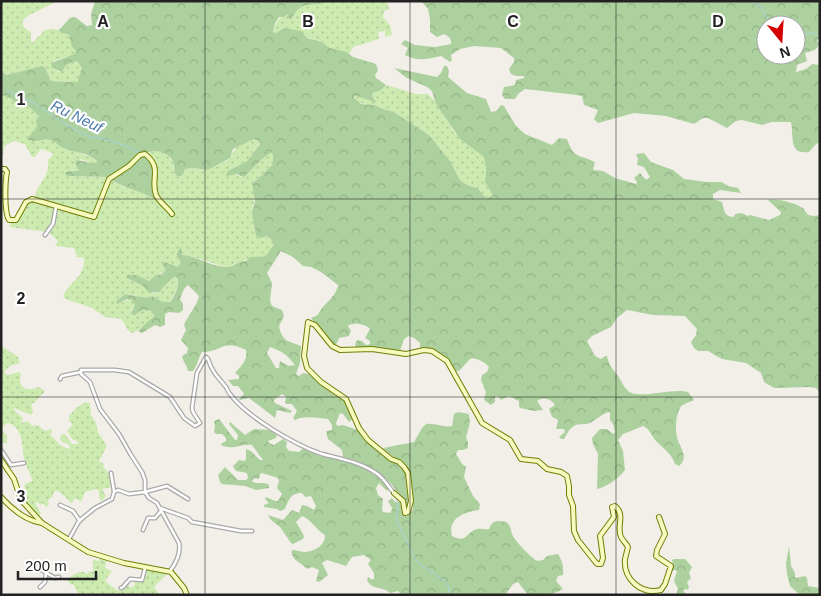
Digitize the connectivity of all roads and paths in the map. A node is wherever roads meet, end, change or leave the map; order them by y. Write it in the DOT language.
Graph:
graph roads {
  1 [pos="1,169"];
  2 [pos="56,207"];
  3 [pos="172,214"];
  4 [pos="45,236"];
  5 [pos="81,372"];
  6 [pos="60,379"];
  7 [pos="1,450"];
  8 [pos="1,460"];
  9 [pos="24,463"];
  10 [pos="112,473"];
  11 [pos="114,492"];
  12 [pos="145,492"];
  13 [pos="394,493"];
  14 [pos="1,497"];
  15 [pos="188,499"];
  16 [pos="60,505"];
  17 [pos="161,510"];
  18 [pos="659,517"];
  19 [pos="80,521"];
  20 [pos="42,523"];
  21 [pos="143,530"];
  22 [pos="252,531"];
  23 [pos="70,539"];
  24 [pos="34,566"];
  25 [pos="145,568"];
  26 [pos="46,573"];
  27 [pos="171,573"];
  28 [pos="59,576"];
  29 [pos="40,587"];
  30 [pos="120,588"];
  31 [pos="187,595"];
  1 -- 2 [label="street"];
  2 -- 3 [label="street"];
  2 -- 4 [label="street"];
  5 -- 6 [label="street"];
  5 -- 12 [label="street"];
  5 -- 13 [label="street"];
  7 -- 9 [label="street"];
  8 -- 20 [label="street"];
  10 -- 11 [label="street"];
  11 -- 12 [label="street"];
  11 -- 19 [label="street"];
  12 -- 15 [label="street"];
  12 -- 17 [label="street"];
  13 -- 18 [label="street"];
  14 -- 20 [label="street"];
  16 -- 19 [label="street"];
  17 -- 21 [label="street"];
  17 -- 22 [label="street"];
  17 -- 27 [label="street"];
  19 -- 23 [label="street"];
  20 -- 23 [label="street"];
  23 -- 25 [label="street"];
  24 -- 26 [label="street"];
  25 -- 27 [label="street"];
  25 -- 30 [label="street"];
  26 -- 28 [label="street"];
  26 -- 29 [label="street"];
  27 -- 31 [label="street"];
}
